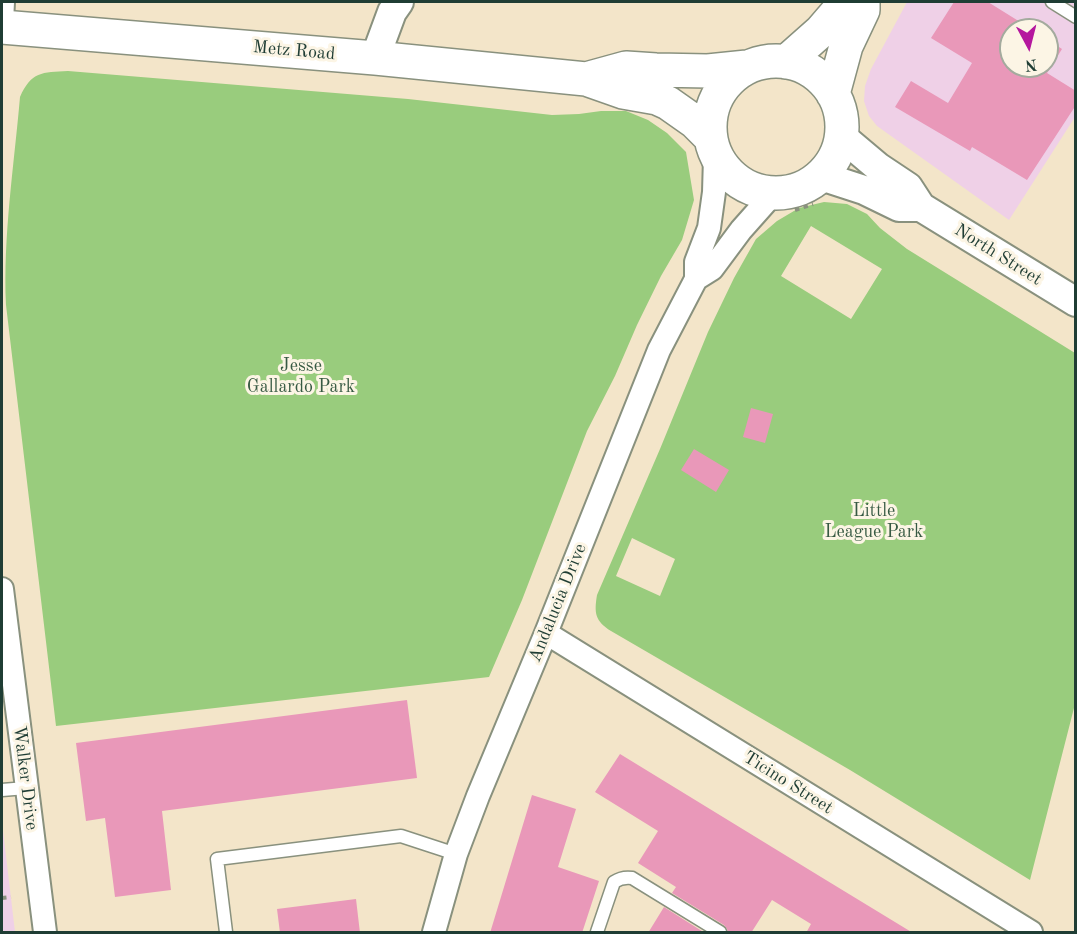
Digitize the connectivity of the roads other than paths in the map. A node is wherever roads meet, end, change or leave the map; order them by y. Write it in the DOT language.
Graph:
graph roads {
  1 [pos="3,2"];
  2 [pos="399,2"];
  3 [pos="846,2"];
  4 [pos="863,2"];
  5 [pos="1052,2"];
  6 [pos="1076,17"];
  7 [pos="2,22"];
  8 [pos="2,27"];
  9 [pos="375,58"];
  10 [pos="786,62"];
  11 [pos="747,67"];
  12 [pos="586,79"];
  13 [pos="833,94"];
  14 [pos="840,135"];
  15 [pos="712,147"];
  16 [pos="818,190"];
  17 [pos="783,203"];
  18 [pos="921,207"];
  19 [pos="696,279"];
  20 [pos="1076,302"];
  21 [pos="2,589"];
  22 [pos="3,618"];
  23 [pos="546,633"];
  24 [pos="26,788"];
  25 [pos="2,790"];
  26 [pos="456,854"];
  27 [pos="45,933"];
  28 [pos="226,933"];
  29 [pos="434,933"];
  30 [pos="597,933"];
  31 [pos="720,933"];
  32 [pos="1030,933"];
  1 -- 7 [label="street"];
  2 -- 9 [label="street"];
  3 -- 10 [label="main road"];
  4 -- 13 [label="main road"];
  5 -- 6 [label="lane"];
  8 -- 9 [label="main road, Metz Road"];
  9 -- 12 [label="main road, Metz Road"];
  10 -- 11 [label="main road"];
  10 -- 13 [label="main road"];
  11 -- 12 [label="main road, Metz Road"];
  11 -- 15 [label="main road"];
  12 -- 15 [label="main road, Metz Road"];
  13 -- 14 [label="main road"];
  14 -- 16 [label="main road"];
  14 -- 18 [label="street, North Street"];
  15 -- 17 [label="main road"];
  15 -- 19 [label="street, Andalucia Drive"];
  16 -- 17 [label="main road"];
  16 -- 18 [label="street, North Street"];
  17 -- 19 [label="street, Andalucia Drive"];
  18 -- 20 [label="street, North Street"];
  19 -- 23 [label="street, Andalucia Drive"];
  21 -- 22 [label="street, Walker Drive"];
  22 -- 24 [label="street, Walker Drive"];
  23 -- 26 [label="street, Andalucia Drive"];
  23 -- 32 [label="street, Ticino Street"];
  24 -- 25 [label="lane"];
  24 -- 27 [label="street, Walker Drive"];
  26 -- 28 [label="lane"];
  26 -- 29 [label="street, Andalucia Drive"];
  30 -- 31 [label="lane"];
}
